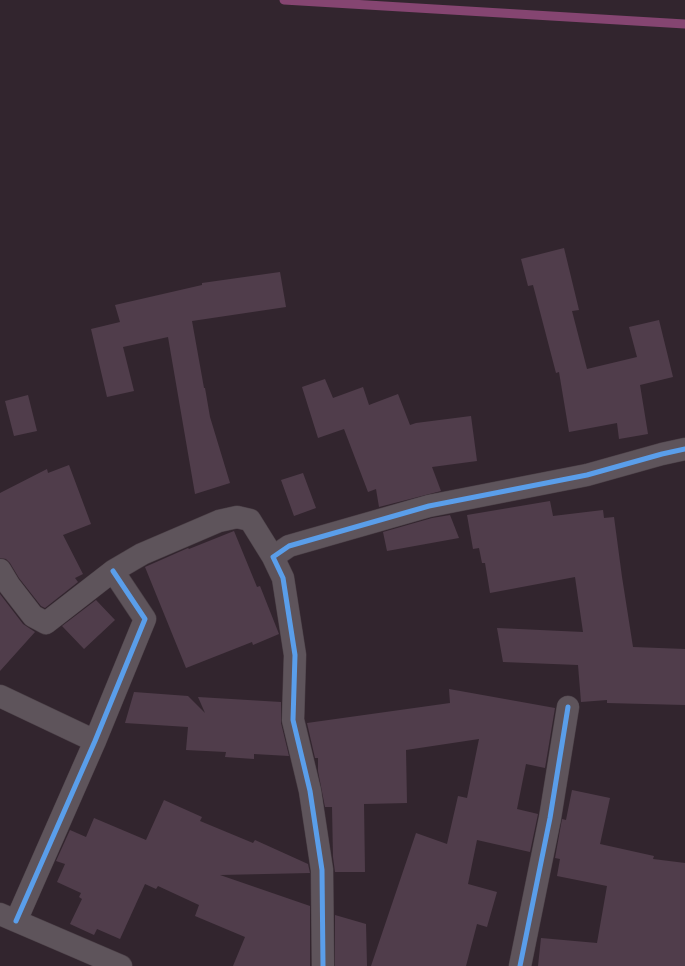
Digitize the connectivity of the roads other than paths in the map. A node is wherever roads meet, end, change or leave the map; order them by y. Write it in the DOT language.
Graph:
graph roads {
  1 [pos="685,449"];
  2 [pos="273,557"];
  3 [pos="0,570"];
  4 [pos="113,571"];
  5 [pos="0,696"];
  6 [pos="568,707"];
  7 [pos="95,741"];
  8 [pos="8,917"];
  9 [pos="121,966"];
  10 [pos="323,966"];
  11 [pos="520,966"];
  1 -- 2 [label="street"];
  2 -- 4 [label="street"];
  2 -- 10 [label="street"];
  3 -- 4 [label="street"];
  4 -- 7 [label="street"];
  5 -- 7 [label="street"];
  6 -- 11 [label="street"];
  7 -- 8 [label="street"];
  8 -- 9 [label="street"];
}
